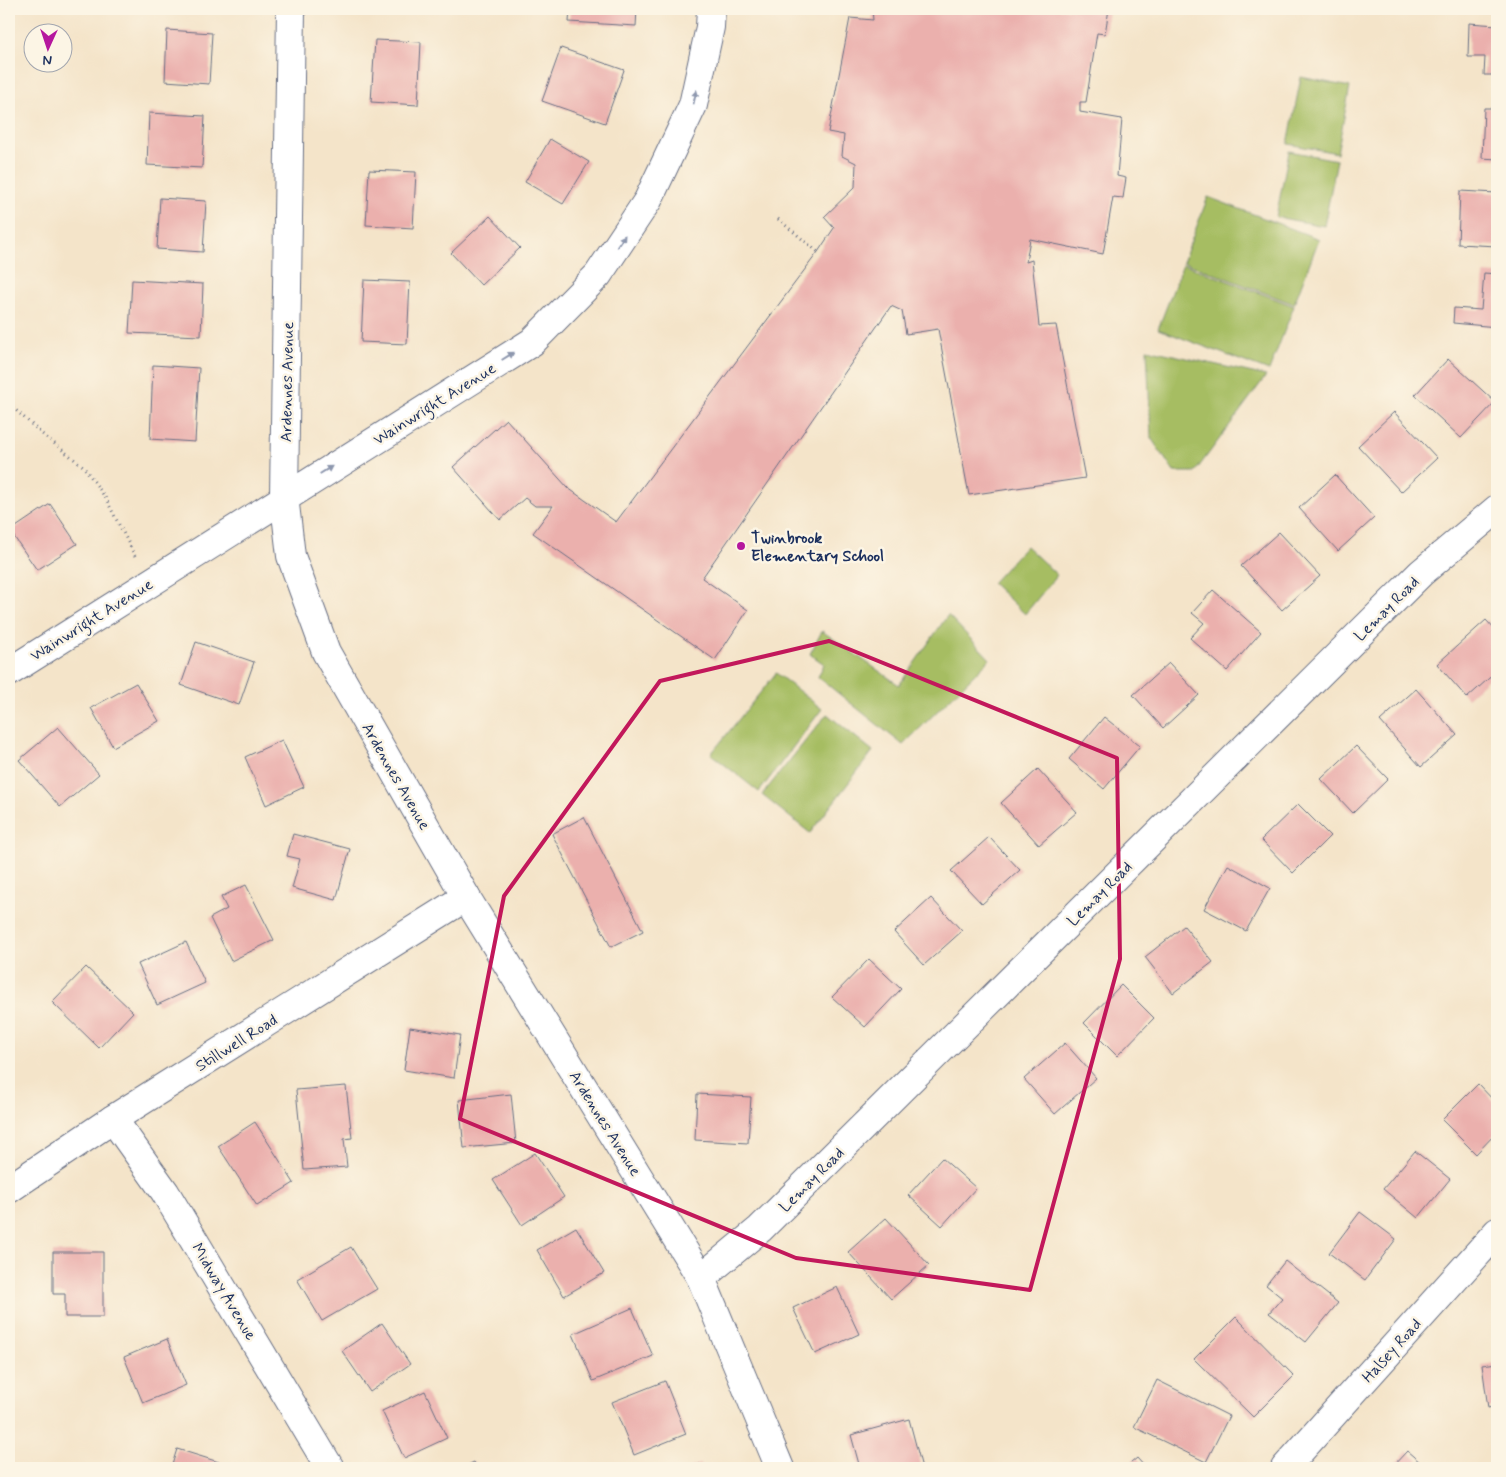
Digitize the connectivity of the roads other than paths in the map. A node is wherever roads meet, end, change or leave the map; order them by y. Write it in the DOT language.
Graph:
graph roads {
  1 [pos="291,9"];
  2 [pos="711,9"];
  3 [pos="284,496"];
  4 [pos="1497,509"];
  5 [pos="9,672"];
  6 [pos="466,897"];
  7 [pos="113,1119"];
  8 [pos="9,1189"];
  9 [pos="1497,1232"];
  10 [pos="701,1278"];
  11 [pos="330,1468"];
  12 [pos="780,1468"];
  13 [pos="1286,1468"];
  1 -- 3 [label="street, Ardennes Avenue"];
  3 -- 2 [label="street, Wainwright Avenue, one-way"];
  3 -- 5 [label="street, Wainwright Avenue"];
  3 -- 6 [label="street, Ardennes Avenue"];
  4 -- 10 [label="street, Lemay Road"];
  6 -- 7 [label="street, Stillwell Road"];
  6 -- 10 [label="street, Ardennes Avenue"];
  7 -- 8 [label="street, Stillwell Road"];
  7 -- 11 [label="street, Midway Avenue"];
  9 -- 13 [label="street, Halsey Road"];
  10 -- 12 [label="street, Ardennes Avenue"];
}
